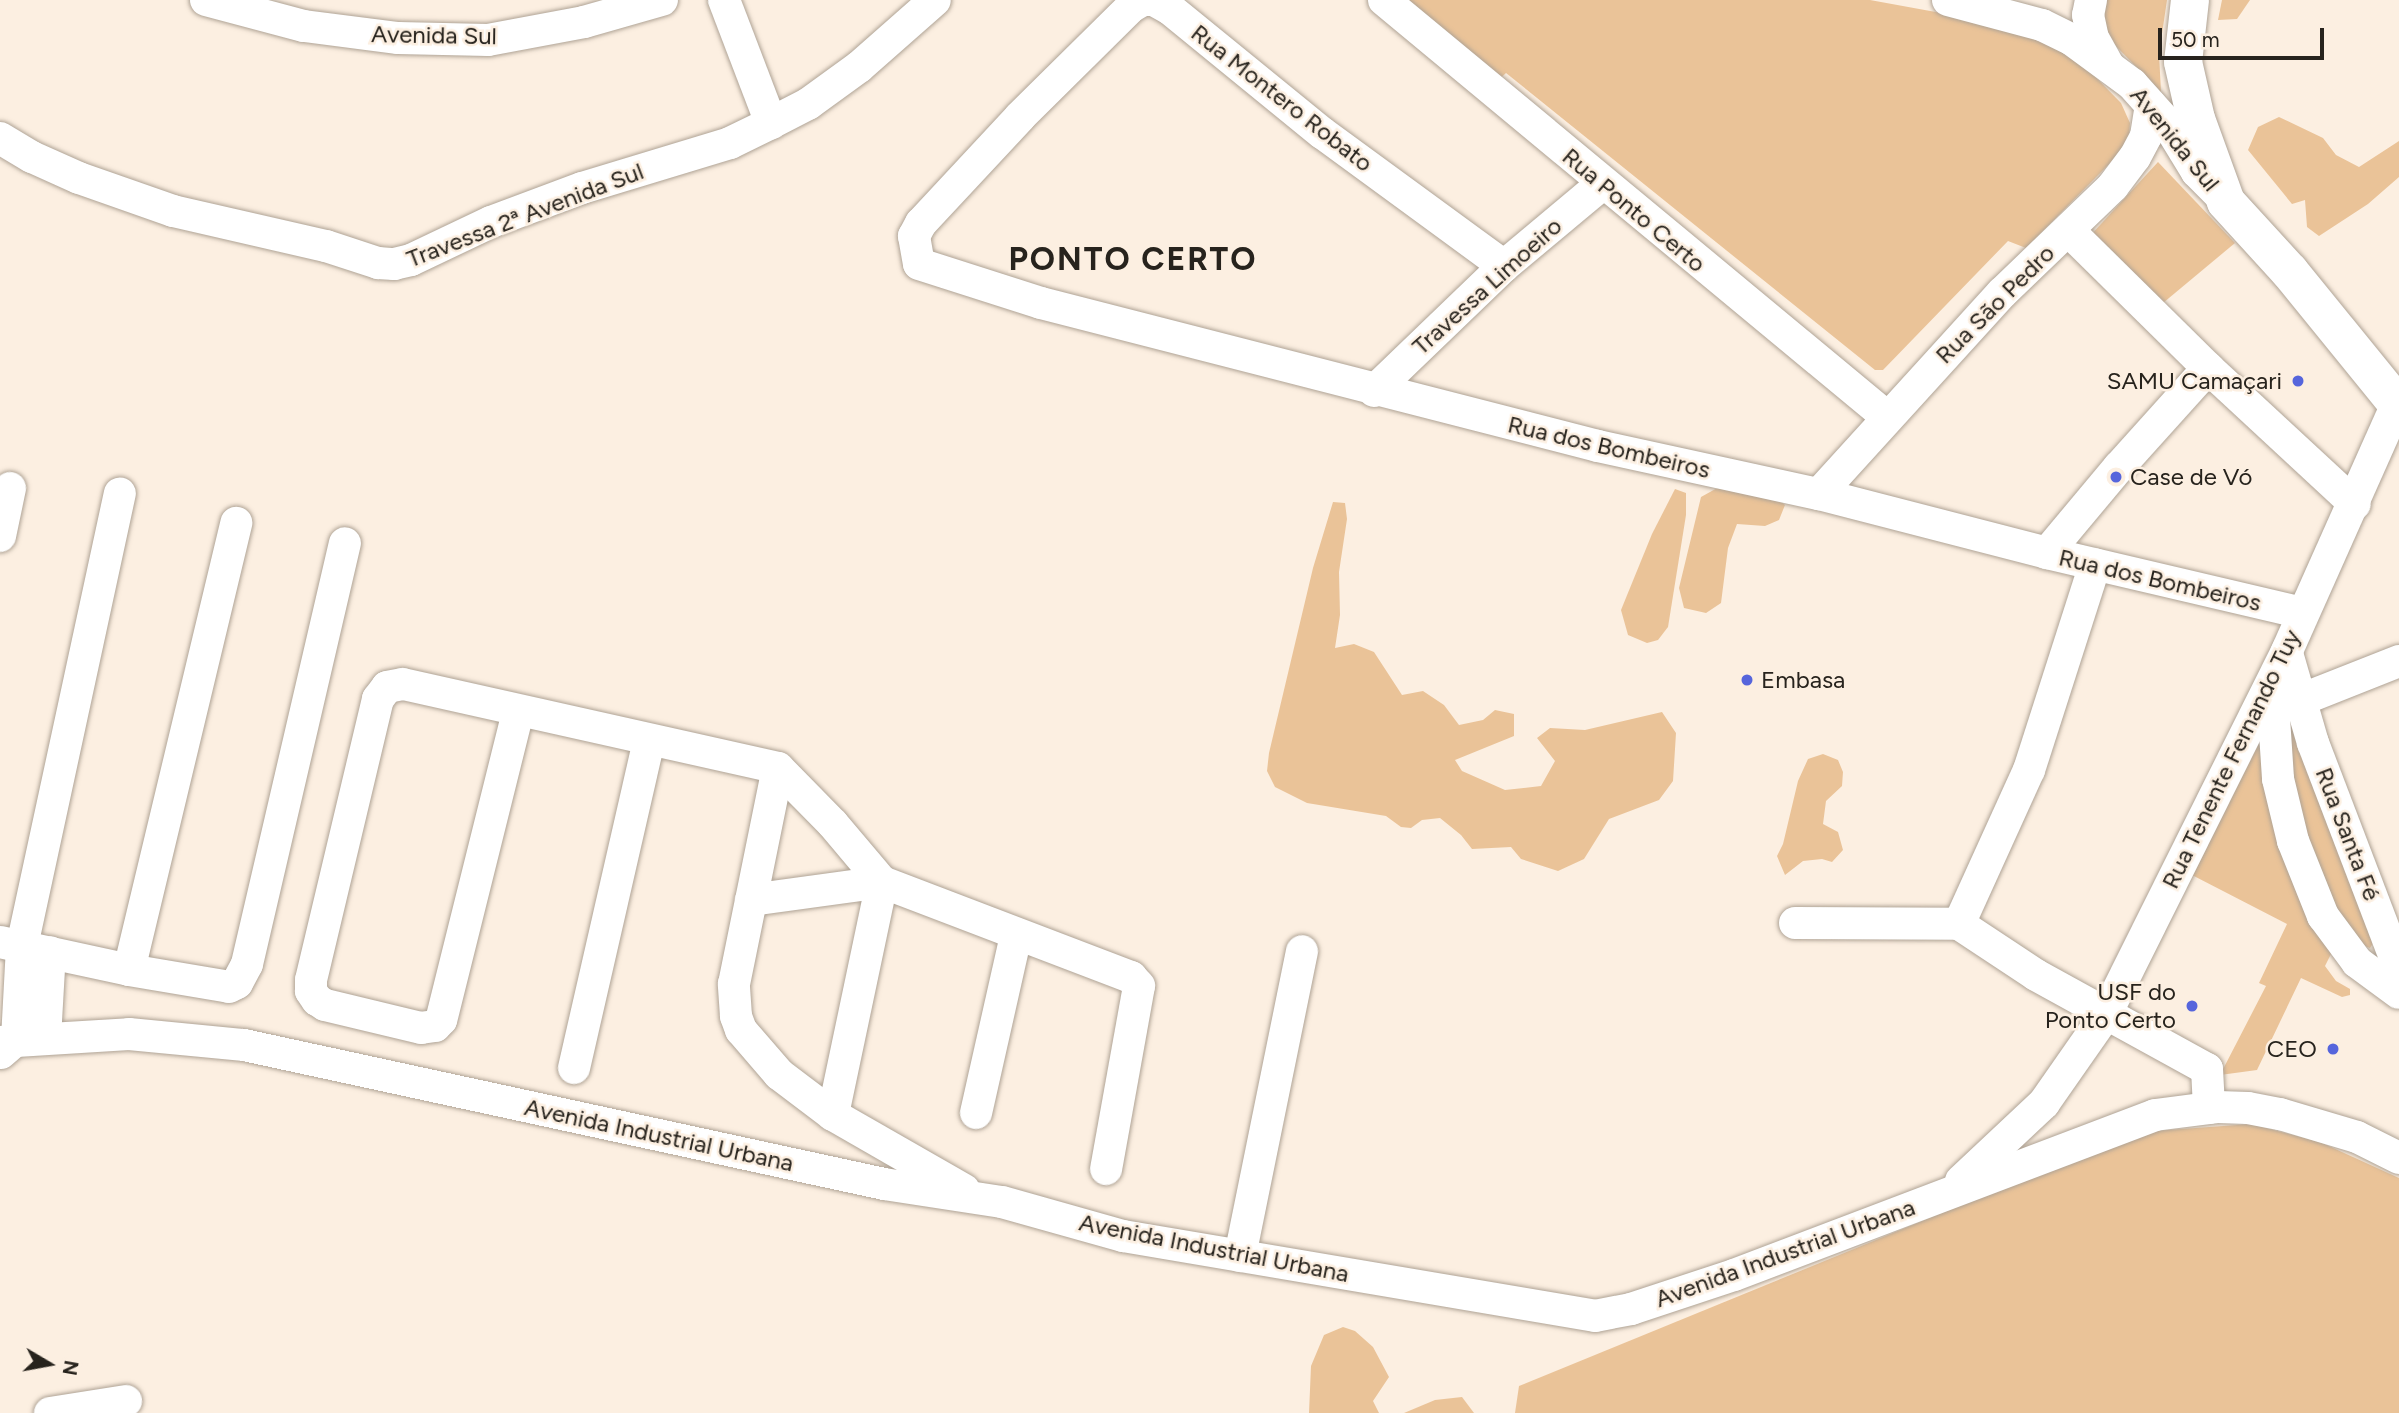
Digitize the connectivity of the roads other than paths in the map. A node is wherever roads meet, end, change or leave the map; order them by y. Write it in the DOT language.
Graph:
graph roads {
  1 [pos="206,0"];
  2 [pos="662,0"];
  3 [pos="724,0"];
  4 [pos="935,0"];
  5 [pos="1384,0"];
  6 [pos="2006,0"];
  7 [pos="2091,0"];
  8 [pos="2190,0"];
  9 [pos="1961,3"];
  10 [pos="2108,66"];
  11 [pos="2151,105"];
  12 [pos="771,123"];
  13 [pos="0,138"];
  14 [pos="1602,184"];
  15 [pos="2226,202"];
  16 [pos="2069,231"];
  17 [pos="919,264"];
  18 [pos="1504,266"];
  19 [pos="2208,368"];
  20 [pos="1374,391"];
  21 [pos="2398,405"];
  22 [pos="1887,417"];
  23 [pos="10,488"];
  24 [pos="120,494"];
  25 [pos="1819,494"];
  26 [pos="2355,504"];
  27 [pos="236,523"];
  28 [pos="0,536"];
  29 [pos="345,543"];
  30 [pos="2047,554"];
  31 [pos="2095,564"];
  32 [pos="2302,613"];
  33 [pos="2287,651"];
  34 [pos="2399,661"];
  35 [pos="2303,699"];
  36 [pos="518,712"];
  37 [pos="649,740"];
  38 [pos="778,768"];
  39 [pos="882,883"];
  40 [pos="751,900"];
  41 [pos="1795,923"];
  42 [pos="1959,924"];
  43 [pos="1016,935"];
  44 [pos="24,947"];
  45 [pos="1302,951"];
  46 [pos="2399,968"];
  47 [pos="129,970"];
  48 [pos="2399,993"];
  49 [pos="2106,1014"];
  50 [pos="15,1043"];
  51 [pos="574,1068"];
  52 [pos="2044,1103"];
  53 [pos="2209,1108"];
  54 [pos="976,1114"];
  55 [pos="833,1115"];
  56 [pos="2076,1143"];
  57 [pos="899,1151"];
  58 [pos="2399,1158"];
  59 [pos="1106,1169"];
  60 [pos="901,1186"];
  61 [pos="1945,1195"];
  62 [pos="978,1198"];
  63 [pos="1240,1256"];
  64 [pos="126,1401"];
  65 [pos="50,1413"];
  1 -- 2 [label="street, Avenida Sul"];
  3 -- 12 [label="street"];
  4 -- 12 [label="street, Travessa 2ª Avenida Sul"];
  5 -- 14 [label="street, Rua Ponto Certo"];
  6 -- 9 [label="street, Avenida Sul"];
  7 -- 10 [label="street"];
  8 -- 15 [label="main road"];
  9 -- 10 [label="street, Avenida Sul"];
  10 -- 11 [label="street, Avenida Sul"];
  11 -- 15 [label="street, Avenida Sul"];
  11 -- 16 [label="street, Rua São Pedro"];
  12 -- 13 [label="street, Travessa 2ª Avenida Sul"];
  14 -- 18 [label="street, Travessa Limoeiro"];
  14 -- 22 [label="street, Rua Ponto Certo"];
  15 -- 21 [label="main road"];
  16 -- 19 [label="street"];
  16 -- 22 [label="street, Rua São Pedro"];
  17 -- 18 [label="street, Rua Montero Robato"];
  17 -- 20 [label="street, Rua dos Bombeiros"];
  18 -- 20 [label="street, Travessa Limoeiro"];
  19 -- 26 [label="street"];
  19 -- 30 [label="street"];
  20 -- 25 [label="street, Rua dos Bombeiros"];
  21 -- 26 [label="street, Rua Tenente Fernando Tuy"];
  22 -- 25 [label="street, Rua São Pedro"];
  23 -- 28 [label="street"];
  24 -- 44 [label="street"];
  25 -- 30 [label="street, Rua dos Bombeiros"];
  26 -- 32 [label="street, Rua Tenente Fernando Tuy"];
  27 -- 47 [label="street"];
  29 -- 47 [label="street"];
  30 -- 31 [label="street, Rua dos Bombeiros"];
  31 -- 32 [label="street, Rua dos Bombeiros"];
  31 -- 42 [label="street"];
  32 -- 33 [label="street, Rua Tenente Fernando Tuy"];
  33 -- 35 [label="street, Rua Santa Fé"];
  33 -- 48 [label="street"];
  33 -- 49 [label="street, Rua Tenente Fernando Tuy"];
  34 -- 35 [label="street"];
  35 -- 46 [label="street, Rua Santa Fé"];
  36 -- 36 [label="street"];
  36 -- 37 [label="street"];
  37 -- 38 [label="street"];
  37 -- 51 [label="street"];
  38 -- 39 [label="street"];
  38 -- 40 [label="street"];
  39 -- 40 [label="street"];
  39 -- 43 [label="street"];
  39 -- 55 [label="street"];
  40 -- 55 [label="street"];
  41 -- 42 [label="street"];
  42 -- 49 [label="street"];
  43 -- 54 [label="street"];
  43 -- 59 [label="street"];
  44 -- 47 [label="street"];
  44 -- 50 [label="street"];
  45 -- 63 [label="street"];
  49 -- 52 [label="street, Rua Tenente Fernando Tuy"];
  49 -- 53 [label="street"];
  50 -- 60 [label="street, Avenida Industrial Urbana"];
  52 -- 56 [label="street"];
  52 -- 61 [label="street, Rua Tenente Fernando Tuy"];
  53 -- 56 [label="street, Avenida Industrial Urbana"];
  53 -- 58 [label="street, Avenida Industrial Urbana"];
  55 -- 57 [label="street"];
  56 -- 61 [label="street, Avenida Industrial Urbana"];
  57 -- 60 [label="street"];
  57 -- 62 [label="street"];
  60 -- 62 [label="street, Avenida Industrial Urbana"];
  61 -- 63 [label="street, Avenida Industrial Urbana"];
  62 -- 63 [label="street, Avenida Industrial Urbana"];
  64 -- 65 [label="street"];
}
